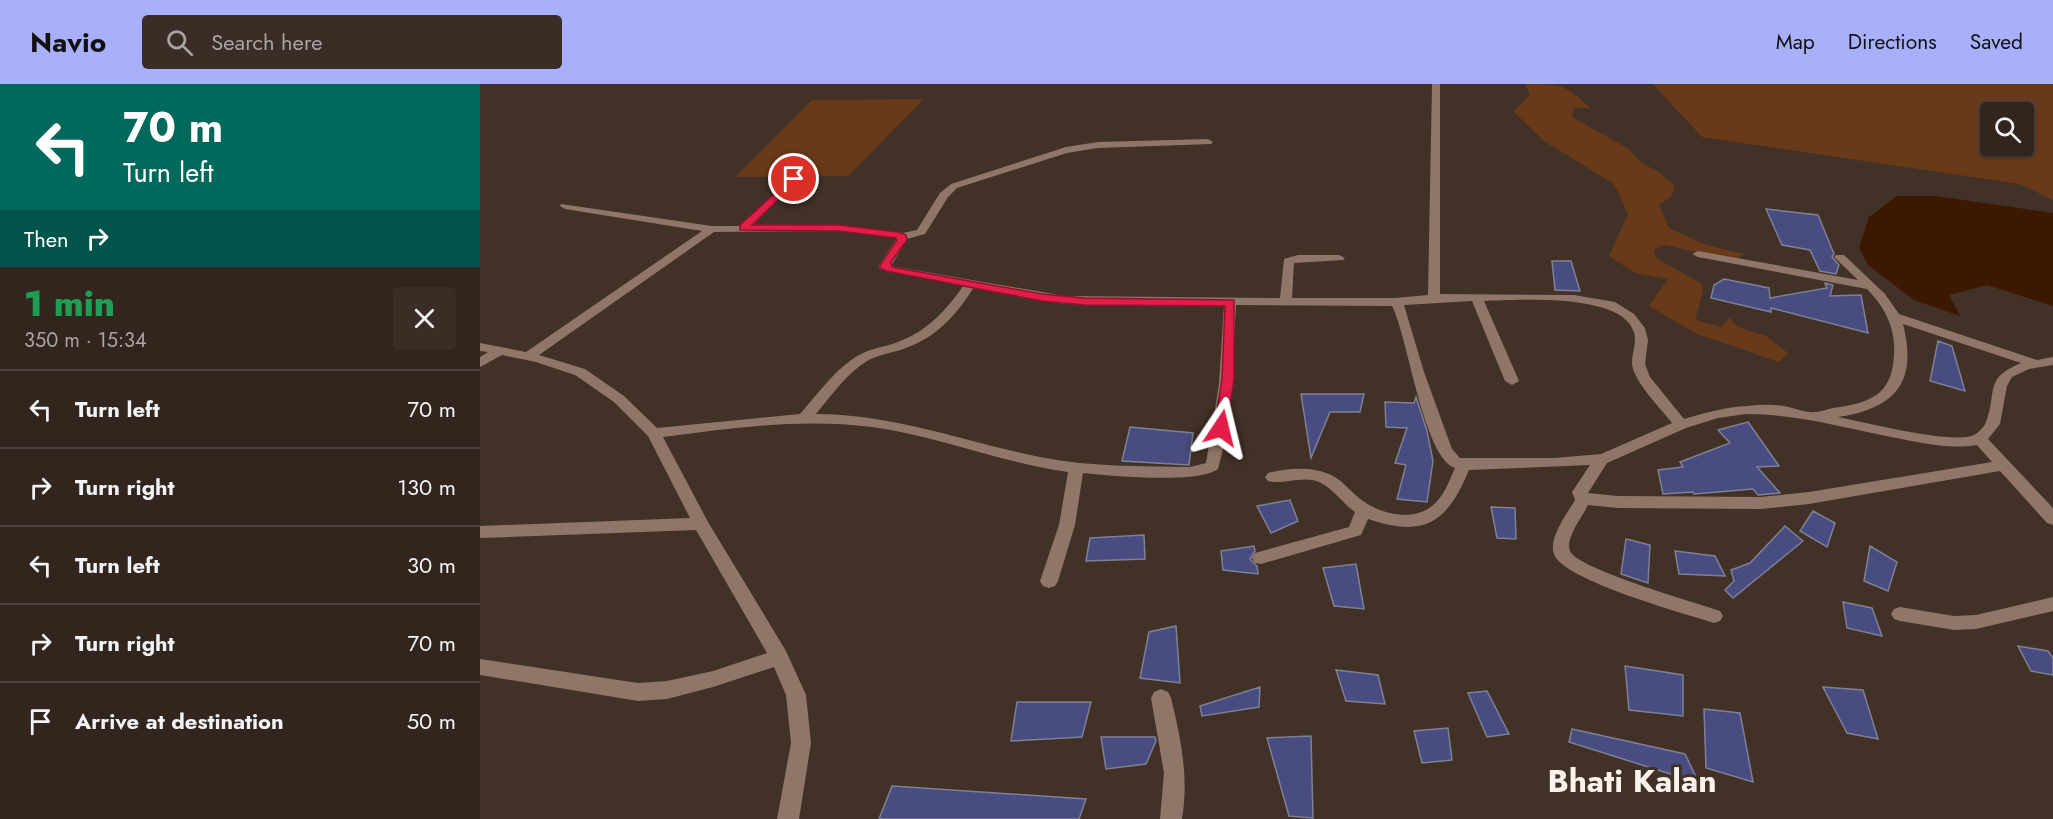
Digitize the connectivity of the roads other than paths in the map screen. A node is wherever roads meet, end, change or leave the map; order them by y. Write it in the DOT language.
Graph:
graph roads {
  1 [pos="1436,84"];
  2 [pos="1208,142"];
  3 [pos="794,179"];
  4 [pos="565,206"];
  5 [pos="744,228"];
  6 [pos="712,229"];
  7 [pos="902,237"];
  8 [pos="1698,254"];
  9 [pos="1840,257"];
  10 [pos="1339,258"];
  11 [pos="970,284"];
  12 [pos="1870,286"];
  13 [pos="1434,298"];
  14 [pos="1477,298"];
  15 [pos="1286,302"];
  16 [pos="1395,302"];
  17 [pos="1230,303"];
  18 [pos="1895,316"];
  19 [pos="480,347"];
  20 [pos="501,350"];
  21 [pos="529,356"];
  22 [pos="2053,362"];
  23 [pos="480,363"];
  24 [pos="2037,364"];
  25 [pos="1512,381"];
  26 [pos="1815,416"];
  27 [pos="804,418"];
  28 [pos="1681,425"];
  29 [pos="654,433"];
  30 [pos="1980,439"];
  31 [pos="1602,459"];
  32 [pos="1464,465"];
  33 [pos="2002,466"];
  34 [pos="1076,468"];
  35 [pos="1273,477"];
  36 [pos="1584,498"];
  37 [pos="2045,500"];
  38 [pos="1364,509"];
  39 [pos="2053,519"];
  40 [pos="701,524"];
  41 [pos="480,532"];
  42 [pos="1261,558"];
  43 [pos="1049,581"];
  44 [pos="2053,604"];
  45 [pos="1900,614"];
  46 [pos="1714,616"];
  47 [pos="779,657"];
  48 [pos="480,667"];
  49 [pos="1161,698"];
  50 [pos="788,819"];
  51 [pos="1171,819"];
  1 -- 13 [label="street"];
  2 -- 7 [label="street"];
  3 -- 5 [label="street"];
  4 -- 6 [label="street"];
  5 -- 6 [label="street"];
  5 -- 7 [label="street"];
  6 -- 21 [label="street"];
  7 -- 11 [label="street"];
  8 -- 12 [label="street"];
  9 -- 12 [label="street"];
  10 -- 15 [label="street"];
  11 -- 17 [label="street"];
  11 -- 27 [label="street"];
  12 -- 18 [label="street"];
  13 -- 14 [label="street"];
  13 -- 16 [label="street"];
  14 -- 25 [label="street"];
  14 -- 28 [label="street"];
  15 -- 16 [label="street"];
  15 -- 17 [label="street"];
  16 -- 32 [label="street"];
  17 -- 34 [label="street"];
  18 -- 24 [label="street"];
  18 -- 26 [label="street"];
  19 -- 20 [label="street"];
  20 -- 21 [label="street"];
  20 -- 23 [label="street"];
  21 -- 29 [label="street"];
  22 -- 24 [label="street"];
  24 -- 30 [label="street"];
  26 -- 28 [label="street"];
  26 -- 30 [label="street"];
  27 -- 29 [label="street"];
  27 -- 34 [label="street"];
  28 -- 31 [label="street"];
  29 -- 40 [label="street"];
  30 -- 33 [label="street"];
  31 -- 32 [label="street"];
  31 -- 36 [label="street"];
  32 -- 38 [label="street"];
  33 -- 36 [label="street"];
  33 -- 37 [label="street"];
  34 -- 43 [label="street"];
  35 -- 38 [label="street"];
  36 -- 46 [label="street"];
  37 -- 39 [label="street"];
  38 -- 42 [label="street"];
  40 -- 41 [label="street"];
  40 -- 47 [label="street"];
  44 -- 45 [label="street"];
  47 -- 48 [label="street"];
  47 -- 50 [label="street"];
  49 -- 51 [label="street"];
}
